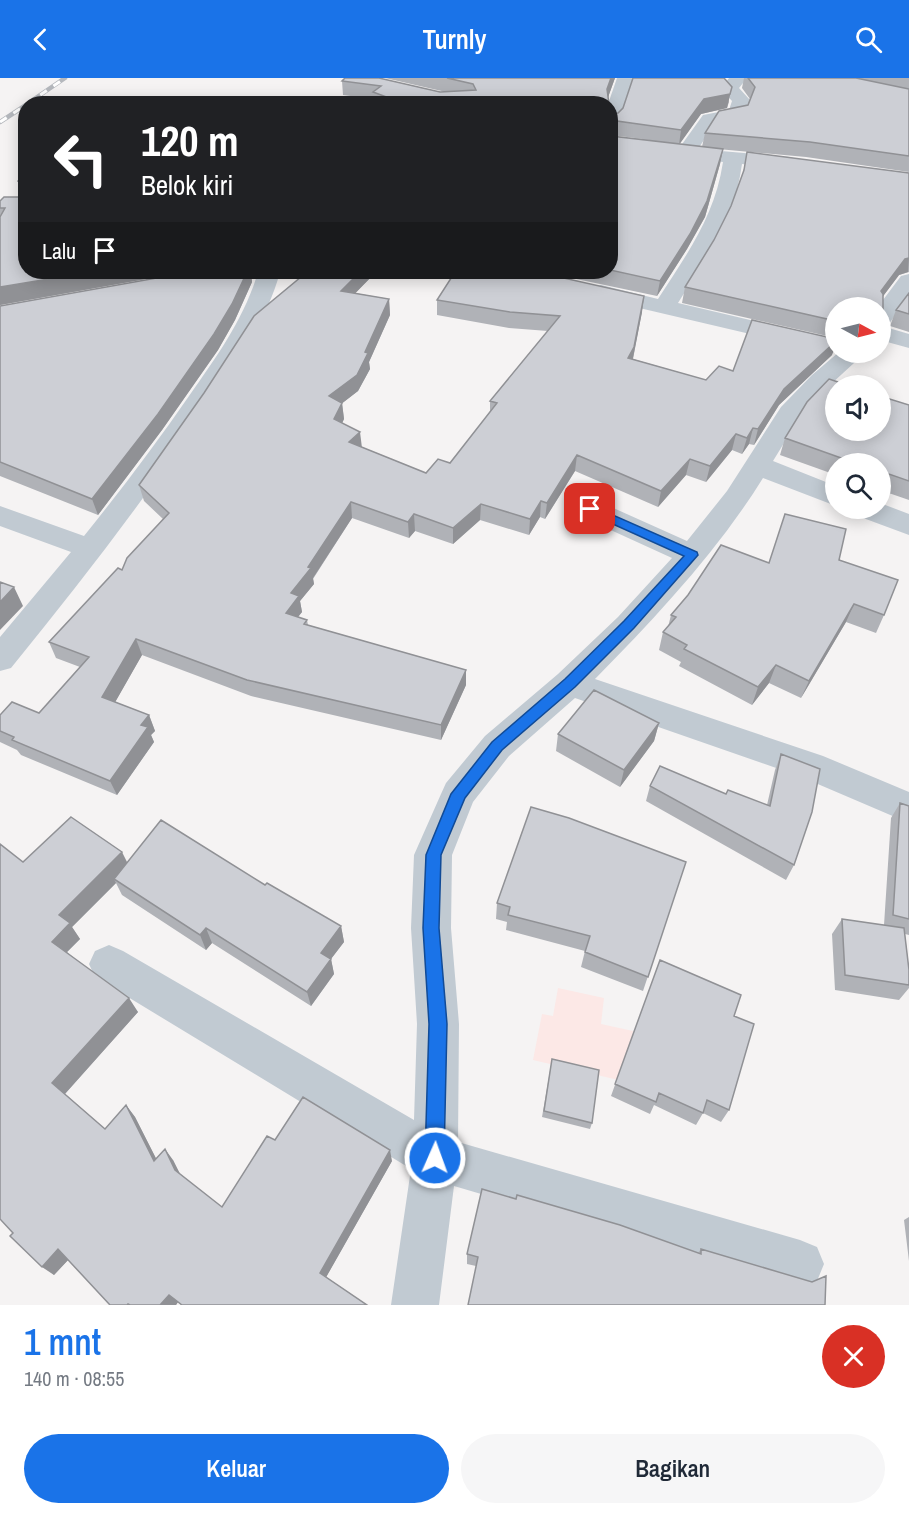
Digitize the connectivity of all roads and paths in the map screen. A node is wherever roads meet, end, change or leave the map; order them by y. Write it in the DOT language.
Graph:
graph roads {
  1 [pos="626,78"];
  2 [pos="738,78"];
  3 [pos="618,100"];
  4 [pos="618,143"];
  5 [pos="686,153"];
  6 [pos="734,157"];
  7 [pos="806,165"];
  8 [pos="267,279"];
  9 [pos="909,281"];
  10 [pos="575,286"];
  11 [pos="891,305"];
  12 [pos="664,306"];
  13 [pos="891,336"];
  14 [pos="909,341"];
  15 [pos="825,344"];
  16 [pos="826,363"];
  17 [pos="757,465"];
  18 [pos="825,493"];
  19 [pos="590,509"];
  20 [pos="0,516"];
  21 [pos="891,518"];
  22 [pos="909,525"];
  23 [pos="89,548"];
  24 [pos="692,555"];
  25 [pos="0,659"];
  26 [pos="570,683"];
  27 [pos="909,808"];
  28 [pos="109,964"];
  29 [pos="435,1158"];
  30 [pos="800,1264"];
  31 [pos="415,1305"];
  1 -- 3 [label="street"];
  2 -- 5 [label="street"];
  4 -- 5 [label="street"];
  5 -- 6 [label="street"];
  6 -- 7 [label="street"];
  6 -- 12 [label="street"];
  8 -- 23 [label="street"];
  9 -- 11 [label="street"];
  10 -- 12 [label="street"];
  12 -- 15 [label="street"];
  13 -- 14 [label="street"];
  16 -- 17 [label="street"];
  17 -- 18 [label="street"];
  17 -- 24 [label="street"];
  19 -- 24 [label="street"];
  20 -- 23 [label="street"];
  21 -- 22 [label="street"];
  23 -- 25 [label="street"];
  24 -- 26 [label="street"];
  26 -- 27 [label="street"];
  26 -- 29 [label="street"];
  28 -- 29 [label="street"];
  29 -- 30 [label="street"];
  29 -- 31 [label="street"];
}
